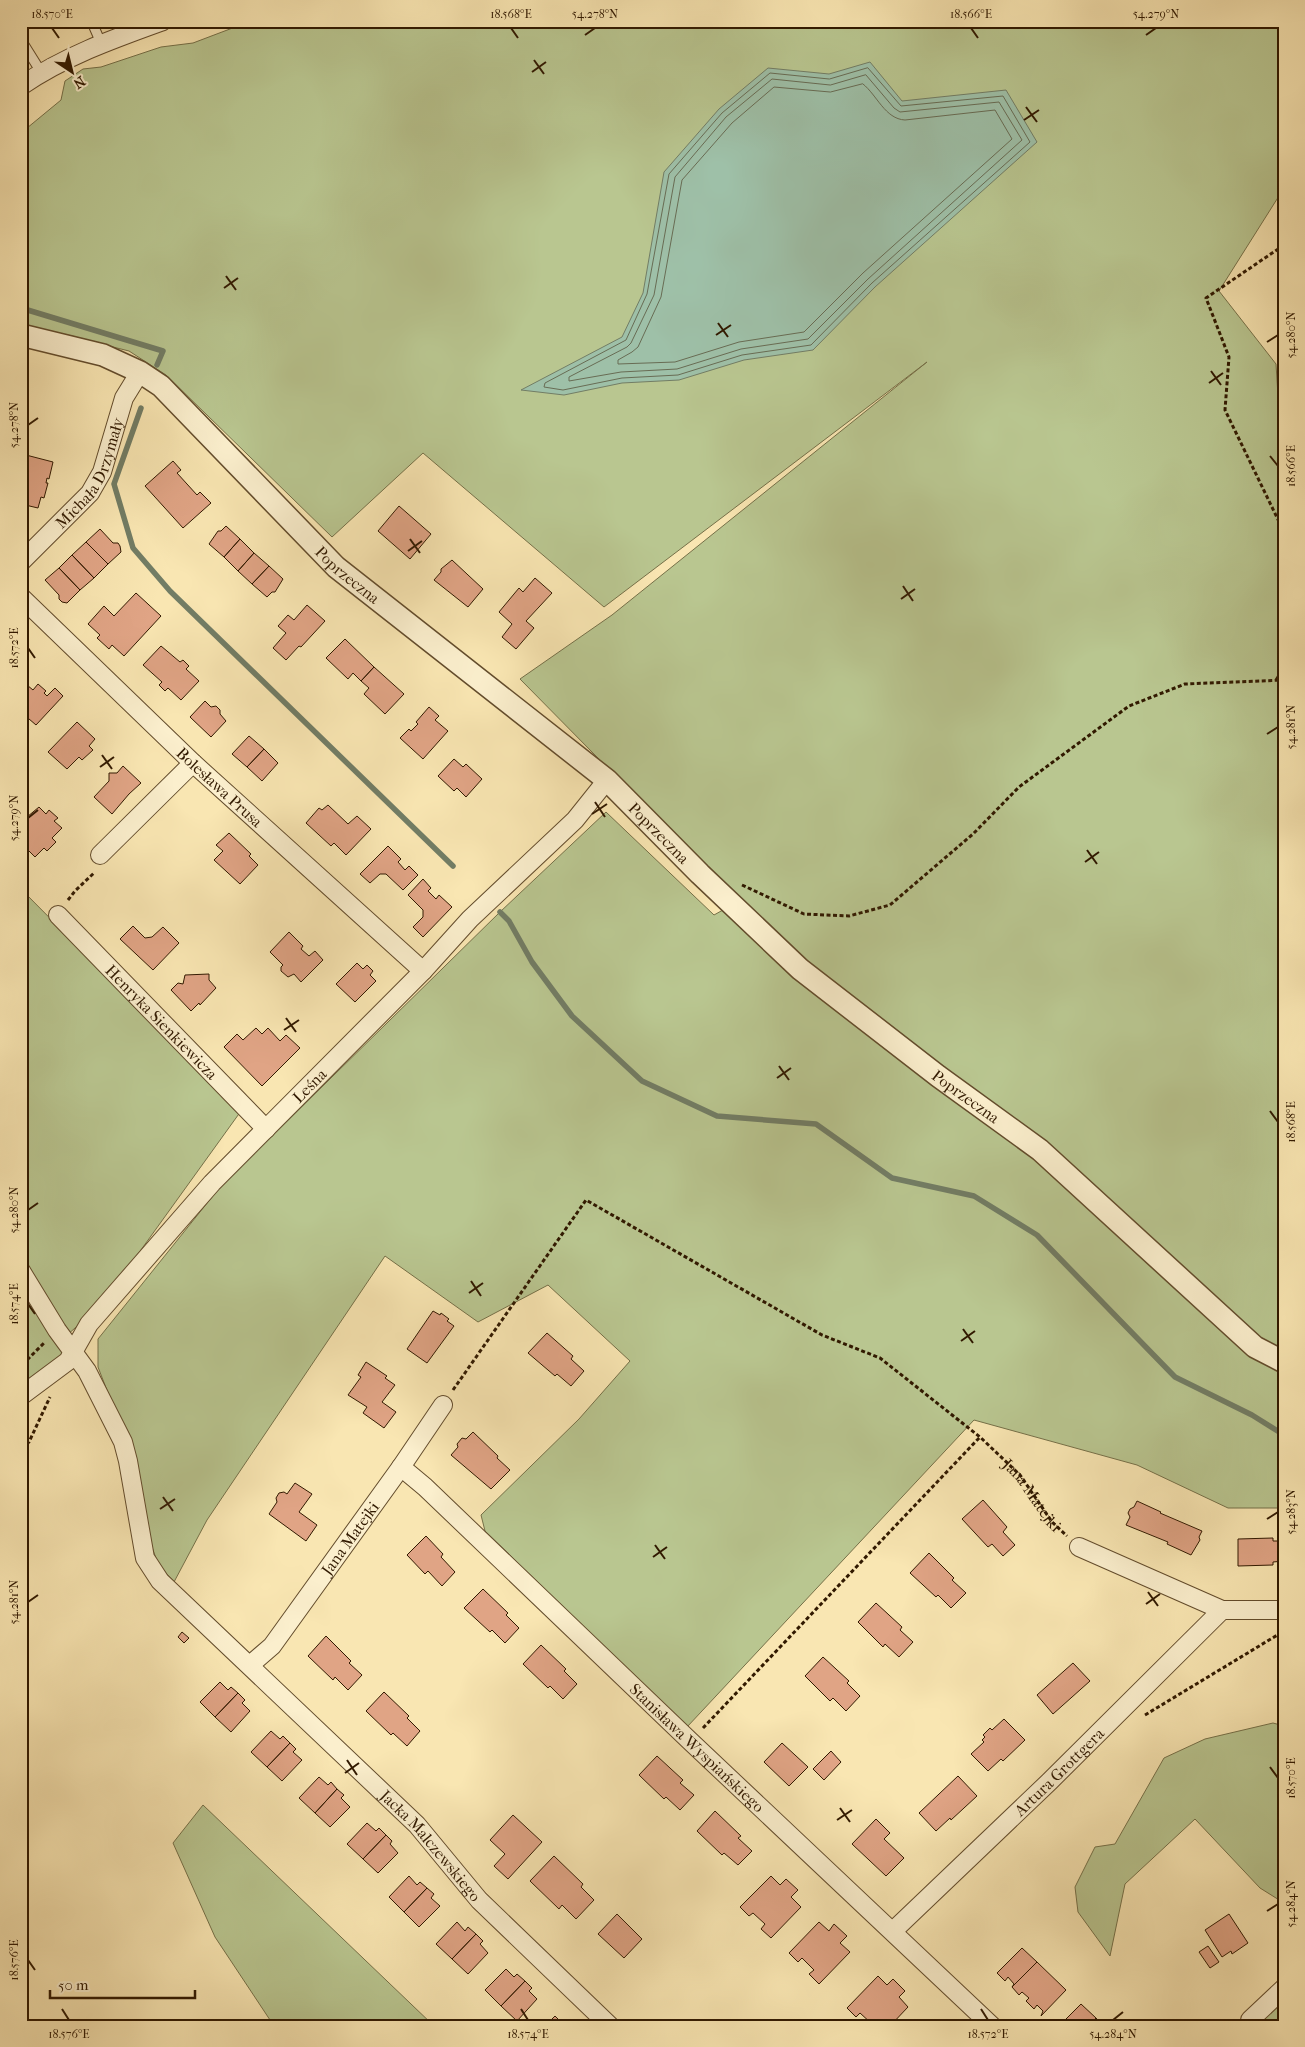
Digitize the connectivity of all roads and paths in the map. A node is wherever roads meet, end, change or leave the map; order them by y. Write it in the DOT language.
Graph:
graph roads {
  1 [pos="98,21"];
  2 [pos="163,21"];
  3 [pos="21,40"];
  4 [pos="101,43"];
  5 [pos="41,72"];
  6 [pos="21,86"];
  7 [pos="1284,245"];
  8 [pos="21,335"];
  9 [pos="140,372"];
  10 [pos="1284,532"];
  11 [pos="21,562"];
  12 [pos="21,597"];
  13 [pos="1284,668"];
  14 [pos="1276,680"];
  15 [pos="1284,680"];
  16 [pos="193,763"];
  17 [pos="608,780"];
  18 [pos="100,855"];
  19 [pos="736,882"];
  20 [pos="58,915"];
  21 [pos="423,971"];
  22 [pos="266,1128"];
  23 [pos="21,1271"];
  24 [pos="57,1330"];
  25 [pos="74,1353"];
  26 [pos="21,1362"];
  27 [pos="1284,1362"];
  28 [pos="52,1393"];
  29 [pos="21,1396"];
  30 [pos="443,1405"];
  31 [pos="980,1437"];
  32 [pos="21,1448"];
  33 [pos="401,1467"];
  34 [pos="1079,1547"];
  35 [pos="1222,1610"];
  36 [pos="1284,1610"];
  37 [pos="1284,1632"];
  38 [pos="250,1665"];
  39 [pos="1144,1715"];
  40 [pos="690,1741"];
  41 [pos="893,1931"];
  42 [pos="1284,1988"];
  43 [pos="1250,2020"];
  44 [pos="610,2026"];
  45 [pos="992,2026"];
  1 -- 4 [label="lane"];
  2 -- 4 [label="street"];
  3 -- 5 [label="lane"];
  4 -- 5 [label="street"];
  5 -- 6 [label="street"];
  7 -- 10 [label="path"];
  8 -- 9 [label="street, Poprzeczna"];
  9 -- 11 [label="street, Michała Drzymały"];
  9 -- 17 [label="street, Poprzeczna"];
  12 -- 16 [label="street, Bolesława Prusa"];
  13 -- 14 [label="path"];
  14 -- 15 [label="path"];
  14 -- 19 [label="path"];
  16 -- 18 [label="street"];
  16 -- 21 [label="street, Bolesława Prusa"];
  17 -- 21 [label="street, Leśna"];
  17 -- 27 [label="street, Poprzeczna"];
  18 -- 20 [label="path"];
  20 -- 22 [label="street, Henryka Sienkiewicza"];
  21 -- 22 [label="street, Leśna"];
  22 -- 25 [label="street, Leśna"];
  23 -- 24 [label="street, Jacka Malczewskiego"];
  24 -- 25 [label="street, Jacka Malczewskiego"];
  24 -- 26 [label="path"];
  25 -- 29 [label="street, Leśna"];
  25 -- 38 [label="street, Jacka Malczewskiego"];
  28 -- 32 [label="path"];
  30 -- 31 [label="path, Jana Matejki"];
  30 -- 33 [label="street, Jana Matejki"];
  31 -- 34 [label="path, Jana Matejki"];
  31 -- 40 [label="path"];
  33 -- 38 [label="street, Jana Matejki"];
  33 -- 40 [label="street, Stanisława Wyspiańskiego"];
  34 -- 35 [label="street"];
  35 -- 36 [label="street"];
  35 -- 41 [label="street, Artura Grottgera"];
  37 -- 39 [label="path"];
  38 -- 44 [label="street, Jacka Malczewskiego"];
  40 -- 41 [label="street, Stanisława Wyspiańskiego"];
  41 -- 45 [label="street, Stanisława Wyspiańskiego"];
  42 -- 43 [label="street"];
}
